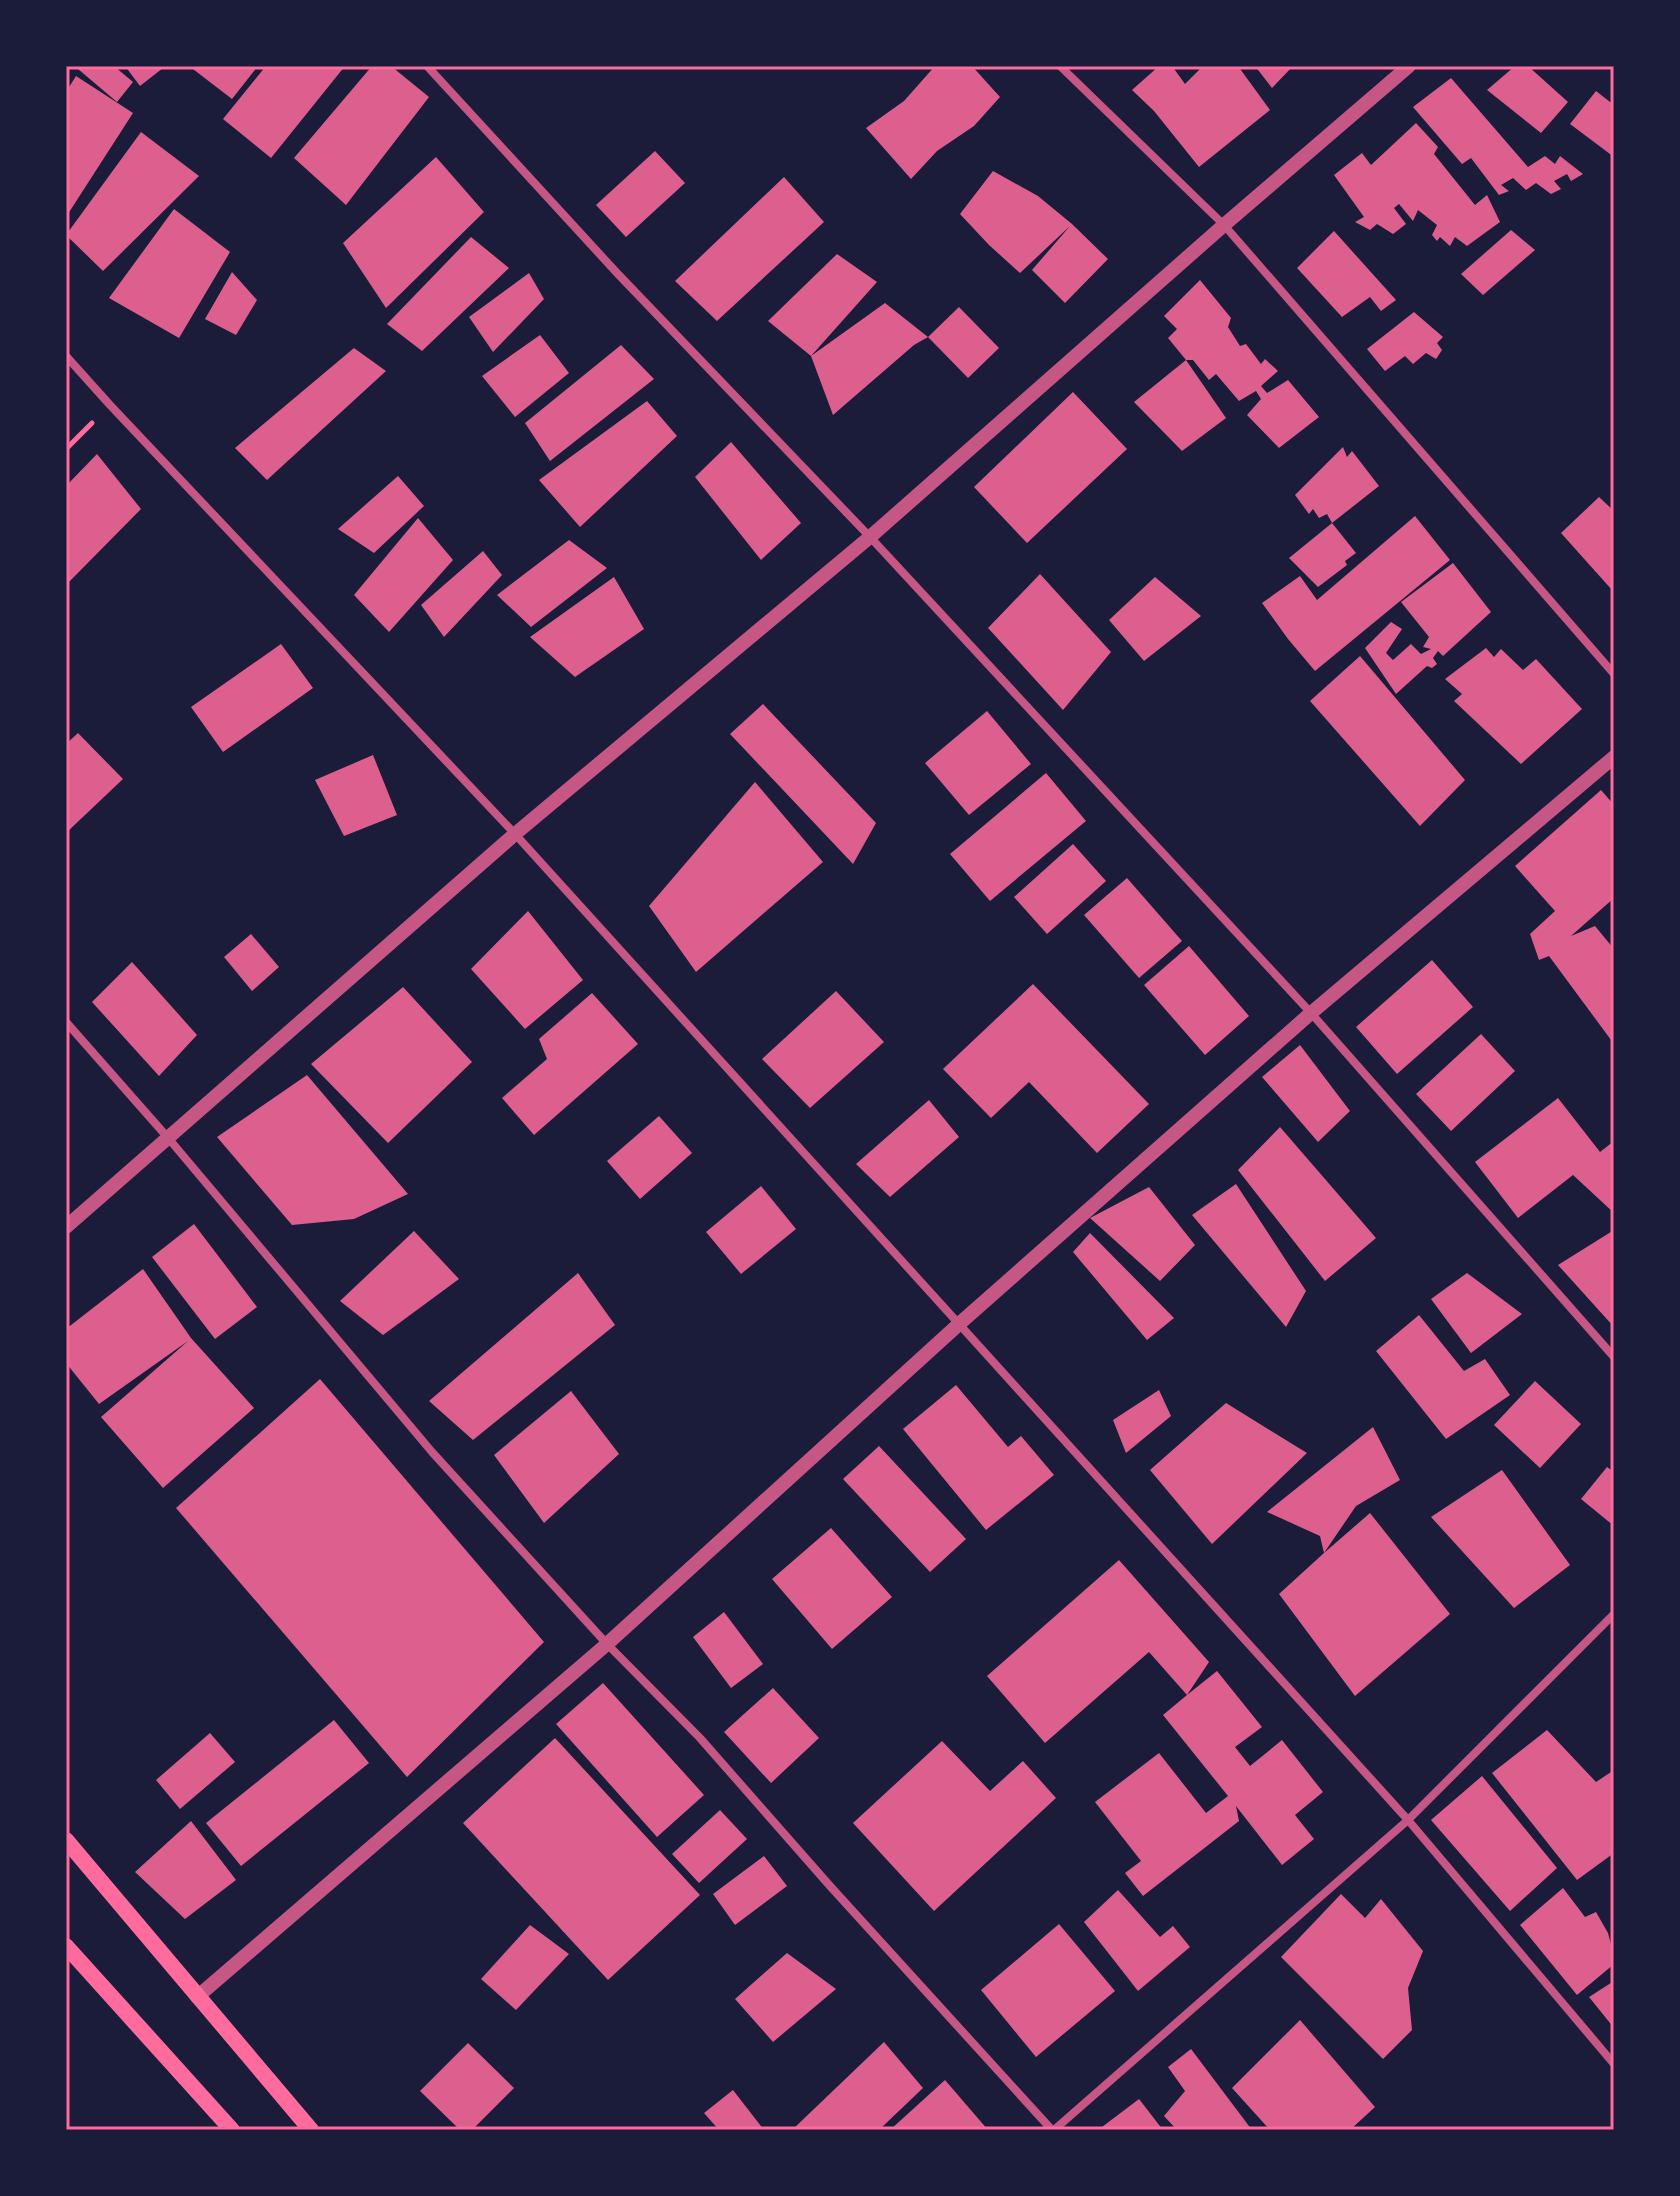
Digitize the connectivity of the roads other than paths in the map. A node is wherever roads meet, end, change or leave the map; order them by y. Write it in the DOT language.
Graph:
graph roads {
  1 [pos="427,66"];
  2 [pos="1060,66"];
  3 [pos="1409,66"];
  4 [pos="1224,225"];
  5 [pos="66,356"];
  6 [pos="870,537"];
  7 [pos="1614,674"];
  8 [pos="1614,757"];
  9 [pos="515,834"];
  10 [pos="1311,1013"];
  11 [pos="66,1022"];
  12 [pos="169,1139"];
  13 [pos="66,1227"];
  14 [pos="959,1324"];
  15 [pos="1614,1357"];
  16 [pos="1614,1614"];
  17 [pos="607,1644"];
  18 [pos="1408,1820"];
  19 [pos="66,1840"];
  20 [pos="66,1946"];
  21 [pos="197,1997"];
  22 [pos="1614,2064"];
  23 [pos="232,2130"];
  24 [pos="311,2130"];
  25 [pos="1053,2130"];
  1 -- 6 [label="street"];
  2 -- 4 [label="street"];
  3 -- 4 [label="street"];
  4 -- 6 [label="street"];
  4 -- 7 [label="street"];
  5 -- 9 [label="street"];
  6 -- 9 [label="street"];
  6 -- 10 [label="street"];
  8 -- 10 [label="street"];
  9 -- 12 [label="street"];
  9 -- 14 [label="street"];
  10 -- 14 [label="street"];
  10 -- 15 [label="street"];
  11 -- 12 [label="street"];
  12 -- 13 [label="street"];
  12 -- 17 [label="street"];
  14 -- 17 [label="street"];
  14 -- 18 [label="street"];
  16 -- 18 [label="street"];
  17 -- 21 [label="street"];
  17 -- 25 [label="street"];
  18 -- 22 [label="street"];
  18 -- 25 [label="street"];
  19 -- 21 [label="main road"];
  20 -- 23 [label="main road"];
  21 -- 24 [label="main road"];
}
